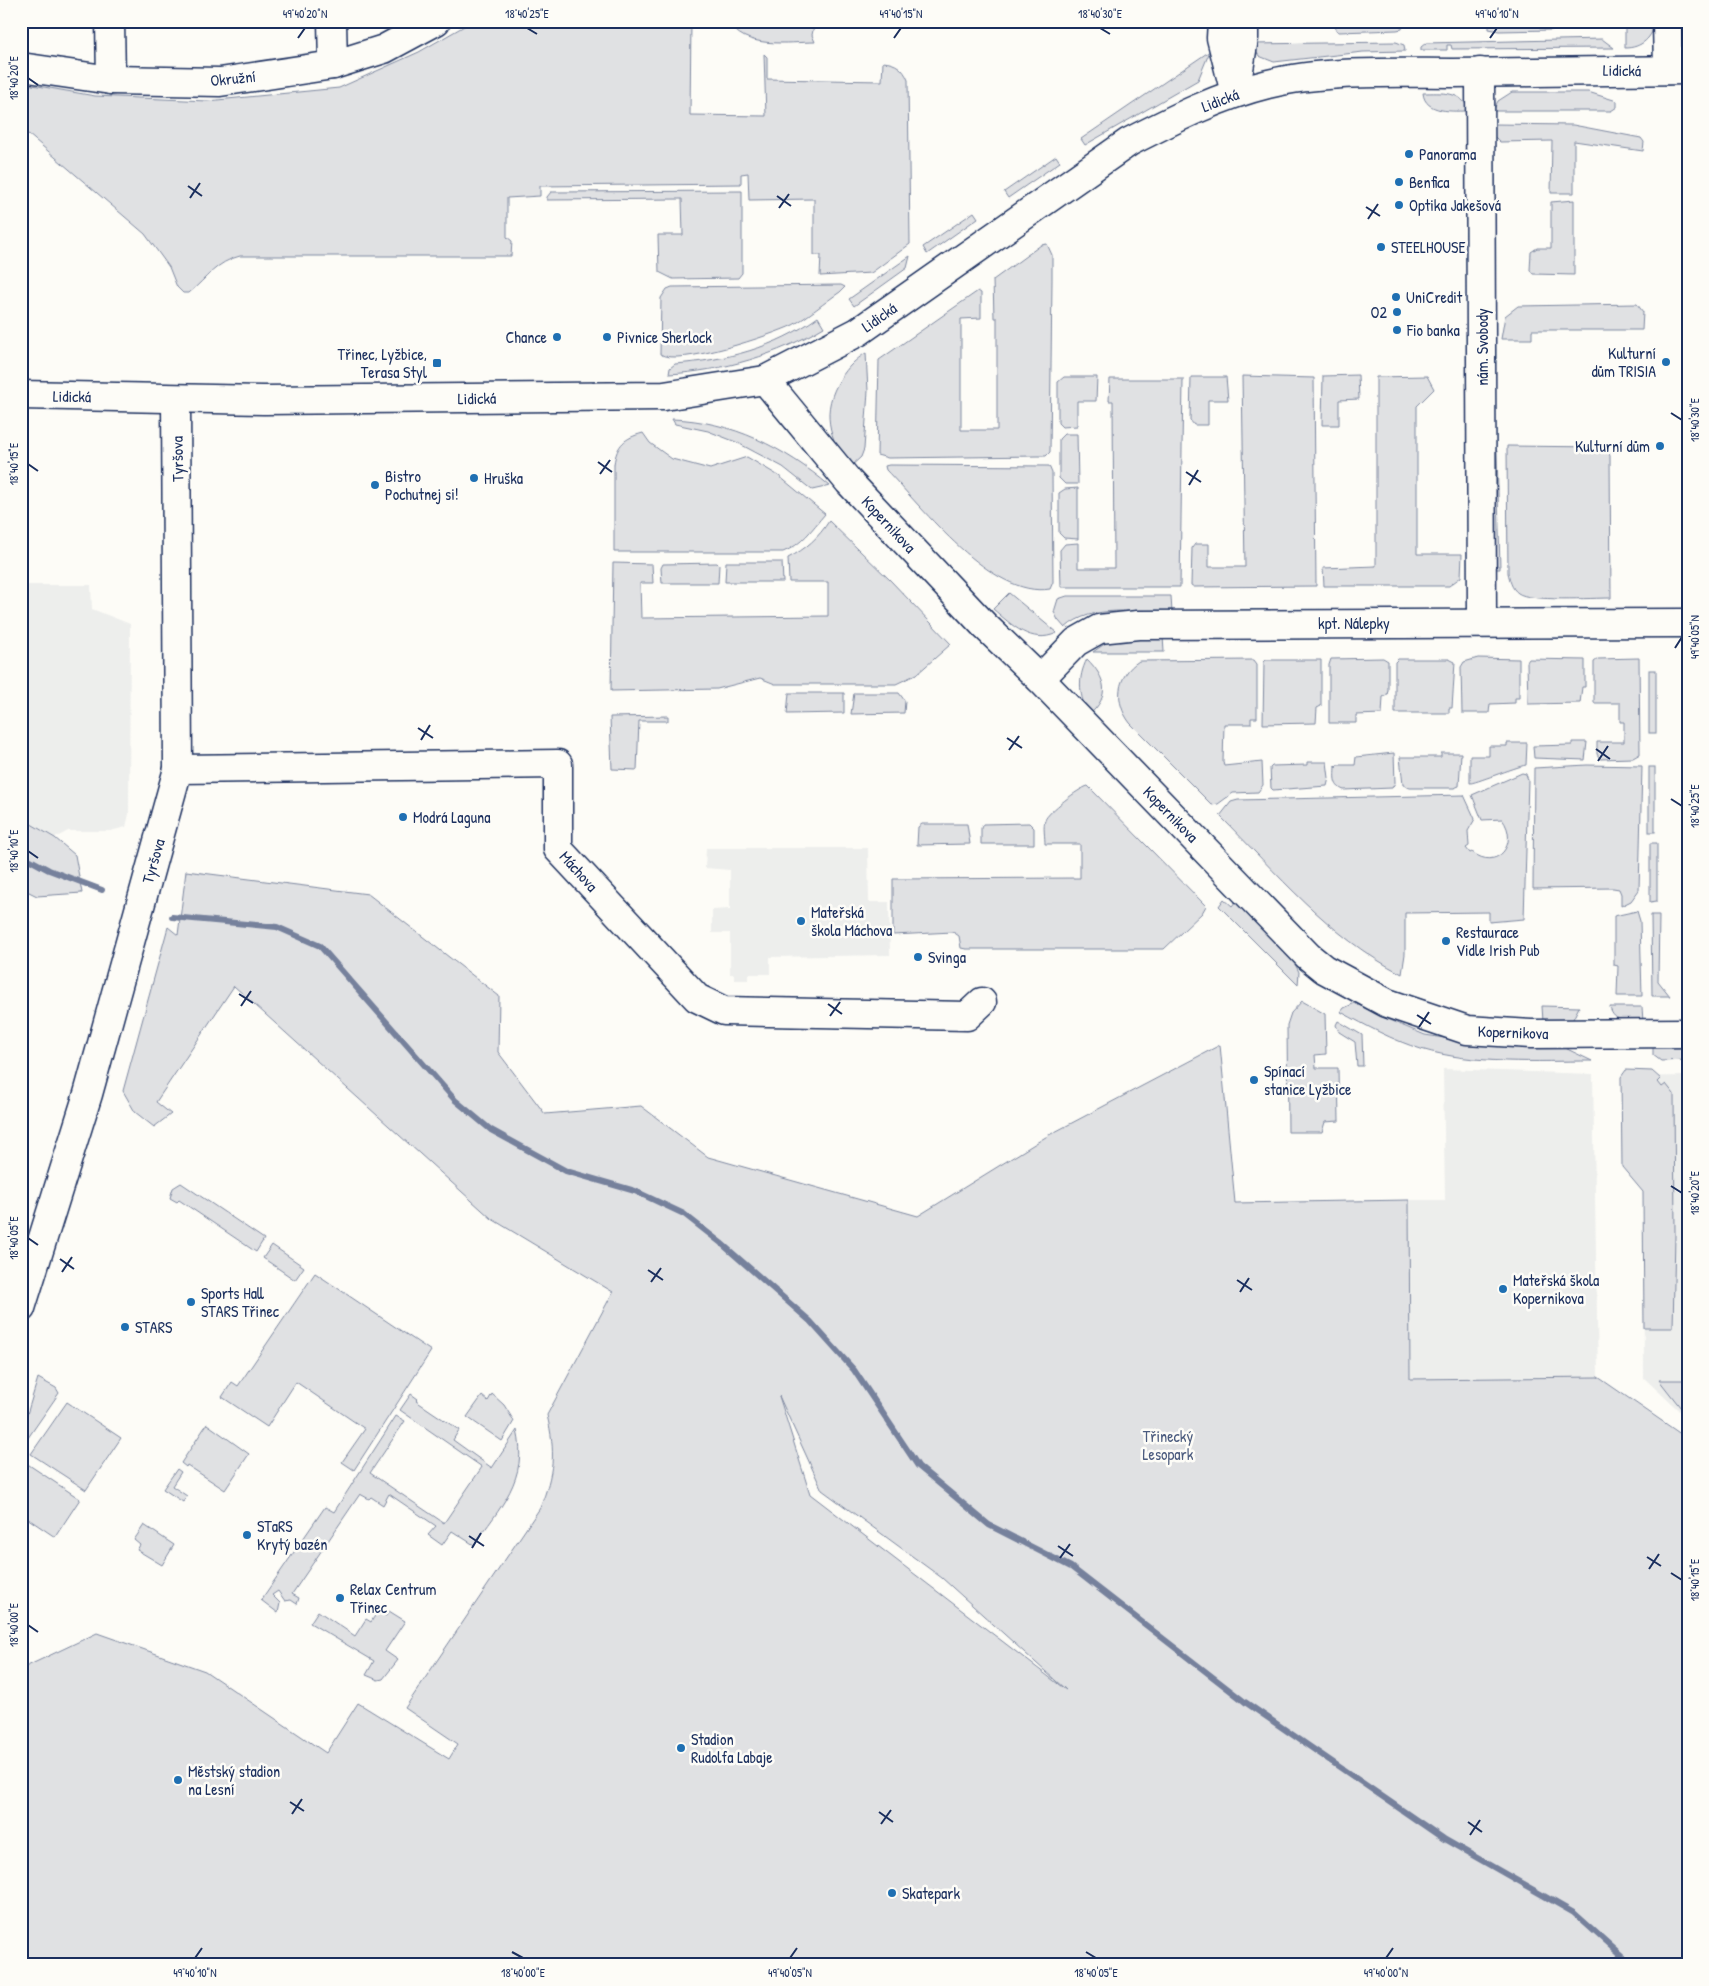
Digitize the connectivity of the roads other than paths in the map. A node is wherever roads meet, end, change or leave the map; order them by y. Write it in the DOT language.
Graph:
graph roads {
  1 [pos="110,21"];
  2 [pos="332,21"];
  3 [pos="436,21"];
  4 [pos="1222,21"];
  5 [pos="1244,21"];
  6 [pos="1667,21"];
  7 [pos="332,65"];
  8 [pos="21,68"];
  9 [pos="1678,70"];
  10 [pos="1480,72"];
  11 [pos="111,80"];
  12 [pos="1235,93"];
  13 [pos="764,380"];
  14 [pos="21,395"];
  15 [pos="176,399"];
  16 [pos="1482,622"];
  17 [pos="1688,624"];
  18 [pos="1040,680"];
  19 [pos="178,769"];
  20 [pos="982,1002"];
  21 [pos="1688,1033"];
  22 [pos="21,1308"];
  1 -- 11 [label="street"];
  2 -- 7 [label="street"];
  3 -- 7 [label="street, Okružní"];
  4 -- 12 [label="street"];
  5 -- 12 [label="street"];
  6 -- 9 [label="street"];
  7 -- 11 [label="street, Okružní"];
  8 -- 11 [label="street, Okružní"];
  9 -- 10 [label="street, Lidická"];
  10 -- 12 [label="street, Lidická"];
  10 -- 16 [label="street, nám. Svobody"];
  12 -- 13 [label="street, Lidická"];
  13 -- 15 [label="street, Lidická"];
  13 -- 18 [label="street, Kopernikova"];
  14 -- 15 [label="street, Lidická"];
  15 -- 19 [label="street, Tyršova"];
  16 -- 17 [label="street, kpt. Nálepky"];
  16 -- 18 [label="street, kpt. Nálepky"];
  18 -- 21 [label="street, Kopernikova"];
  19 -- 20 [label="street, Máchova"];
  19 -- 22 [label="street, Tyršova"];
}
